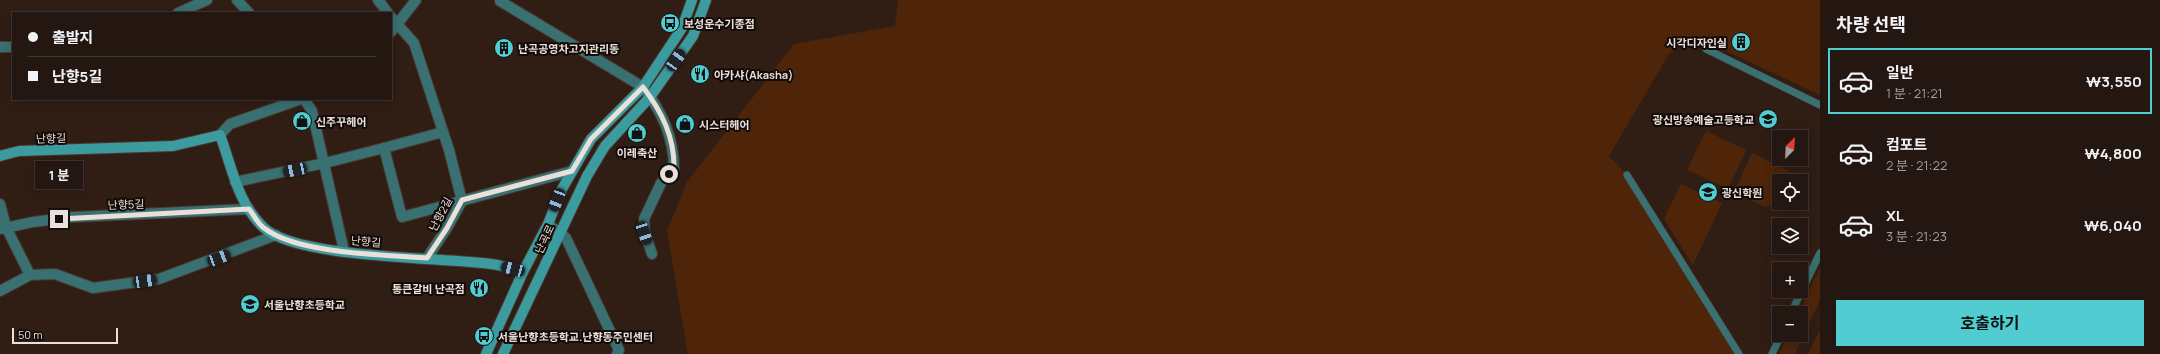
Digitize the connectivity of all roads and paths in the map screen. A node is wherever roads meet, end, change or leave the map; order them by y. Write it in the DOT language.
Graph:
graph roads {
  1 [pos="207,0"];
  2 [pos="237,0"];
  3 [pos="378,0"];
  4 [pos="416,0"];
  5 [pos="692,0"];
  6 [pos="706,0"];
  7 [pos="500,1"];
  8 [pos="180,12"];
  9 [pos="248,12"];
  10 [pos="387,12"];
  11 [pos="394,29"];
  12 [pos="0,47"];
  13 [pos="12,47"];
  14 [pos="1706,49"];
  15 [pos="643,87"];
  16 [pos="650,97"];
  17 [pos="299,100"];
  18 [pos="303,100"];
  19 [pos="1820,105"];
  20 [pos="443,132"];
  21 [pos="220,135"];
  22 [pos="384,148"];
  23 [pos="0,156"];
  24 [pos="325,163"];
  25 [pos="572,171"];
  26 [pos="1627,175"];
  27 [pos="235,182"];
  28 [pos="462,200"];
  29 [pos="0,204"];
  30 [pos="249,209"];
  31 [pos="548,224"];
  32 [pos="3,228"];
  33 [pos="560,234"];
  34 [pos="276,235"];
  35 [pos="344,251"];
  36 [pos="1820,253"];
  37 [pos="652,254"];
  38 [pos="427,258"];
  39 [pos="523,272"];
  40 [pos="30,275"];
  41 [pos="0,291"];
  42 [pos="1794,306"];
  43 [pos="1778,342"];
  44 [pos="486,354"];
  45 [pos="503,354"];
  46 [pos="617,354"];
  47 [pos="1740,354"];
  48 [pos="1772,354"];
  1 -- 8 [label="street"];
  2 -- 9 [label="street"];
  3 -- 10 [label="street"];
  4 -- 11 [label="street"];
  5 -- 15 [label="main road, 난곡로"];
  6 -- 16 [label="main road, 난곡로"];
  7 -- 15 [label="street"];
  11 -- 20 [label="street, 난향2길"];
  12 -- 13 [label="street"];
  14 -- 19 [label="lane"];
  15 -- 16 [label="street"];
  15 -- 25 [label="main road, 난곡로"];
  16 -- 33 [label="main road, 난곡로"];
  16 -- 37 [label="street"];
  17 -- 21 [label="street"];
  18 -- 24 [label="street"];
  20 -- 22 [label="street"];
  20 -- 28 [label="street, 난향2길"];
  21 -- 23 [label="main road, 난향길"];
  21 -- 27 [label="main road, 난향길"];
  22 -- 24 [label="street"];
  22 -- 28 [label="street"];
  24 -- 27 [label="street"];
  24 -- 35 [label="street"];
  25 -- 28 [label="street"];
  25 -- 31 [label="main road, 난곡로"];
  26 -- 47 [label="lane"];
  27 -- 30 [label="main road, 난향길"];
  28 -- 38 [label="street, 난향2길"];
  29 -- 32 [label="street"];
  30 -- 32 [label="street, 난향5길"];
  30 -- 34 [label="main road, 난향길"];
  31 -- 33 [label="street"];
  31 -- 39 [label="main road, 난곡로"];
  32 -- 40 [label="street"];
  33 -- 45 [label="main road, 난곡로"];
  33 -- 46 [label="street"];
  34 -- 35 [label="main road, 난향길"];
  34 -- 40 [label="street"];
  35 -- 38 [label="main road, 난향길"];
  36 -- 42 [label="lane"];
  38 -- 39 [label="main road, 난향길"];
  39 -- 44 [label="main road, 난곡로"];
  40 -- 41 [label="street"];
  43 -- 48 [label="lane"];
}
